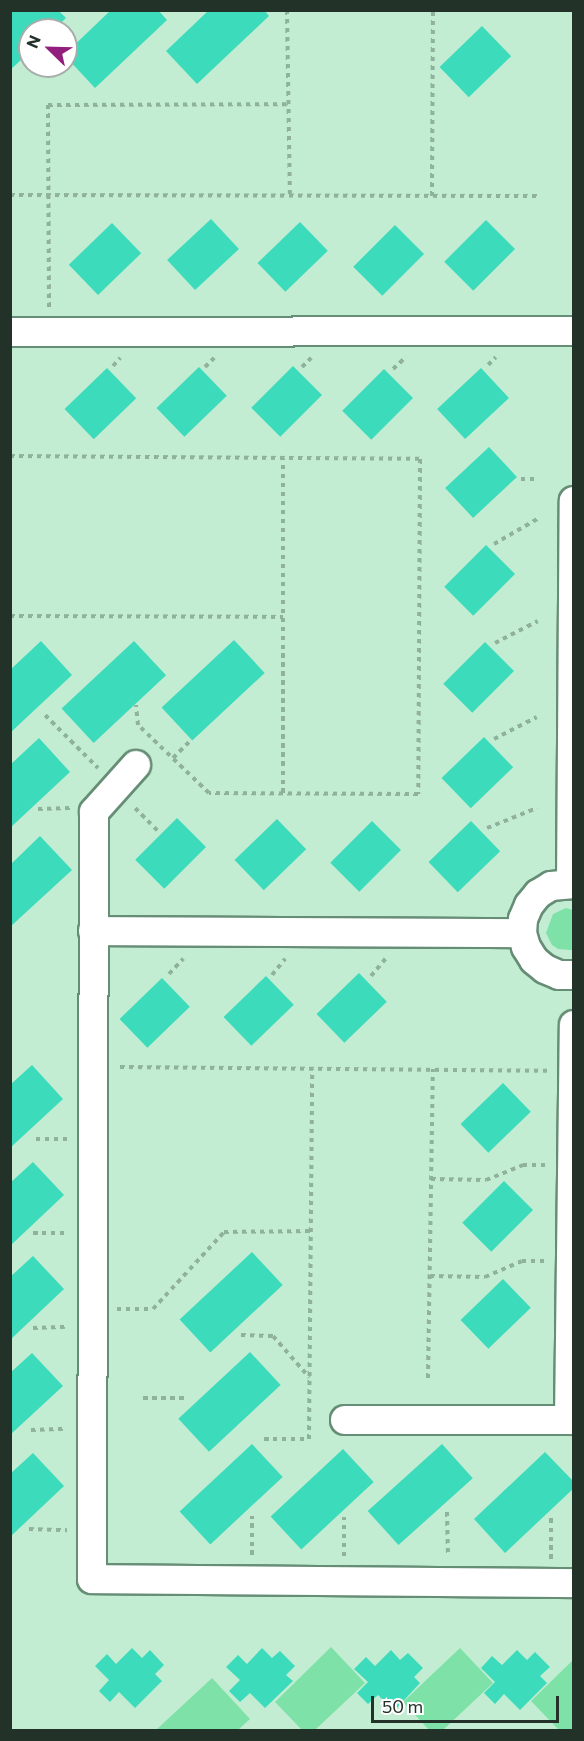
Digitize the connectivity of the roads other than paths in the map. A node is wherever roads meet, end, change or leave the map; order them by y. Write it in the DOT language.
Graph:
graph roads {
  1 [pos="573,331"];
  2 [pos="10,332"];
  3 [pos="573,501"];
  4 [pos="573,621"];
  5 [pos="136,765"];
  6 [pos="572,884"];
  7 [pos="93,931"];
  8 [pos="522,933"];
  9 [pos="573,975"];
  10 [pos="573,1025"];
  11 [pos="345,1420"];
  12 [pos="571,1420"];
  13 [pos="573,1584"];
  1 -- 2 [label="street"];
  3 -- 4 [label="street"];
  4 -- 6 [label="street"];
  5 -- 7 [label="street"];
  6 -- 8 [label="street"];
  7 -- 8 [label="street"];
  7 -- 13 [label="street"];
  8 -- 9 [label="street"];
  10 -- 12 [label="street"];
  11 -- 12 [label="street"];
}
